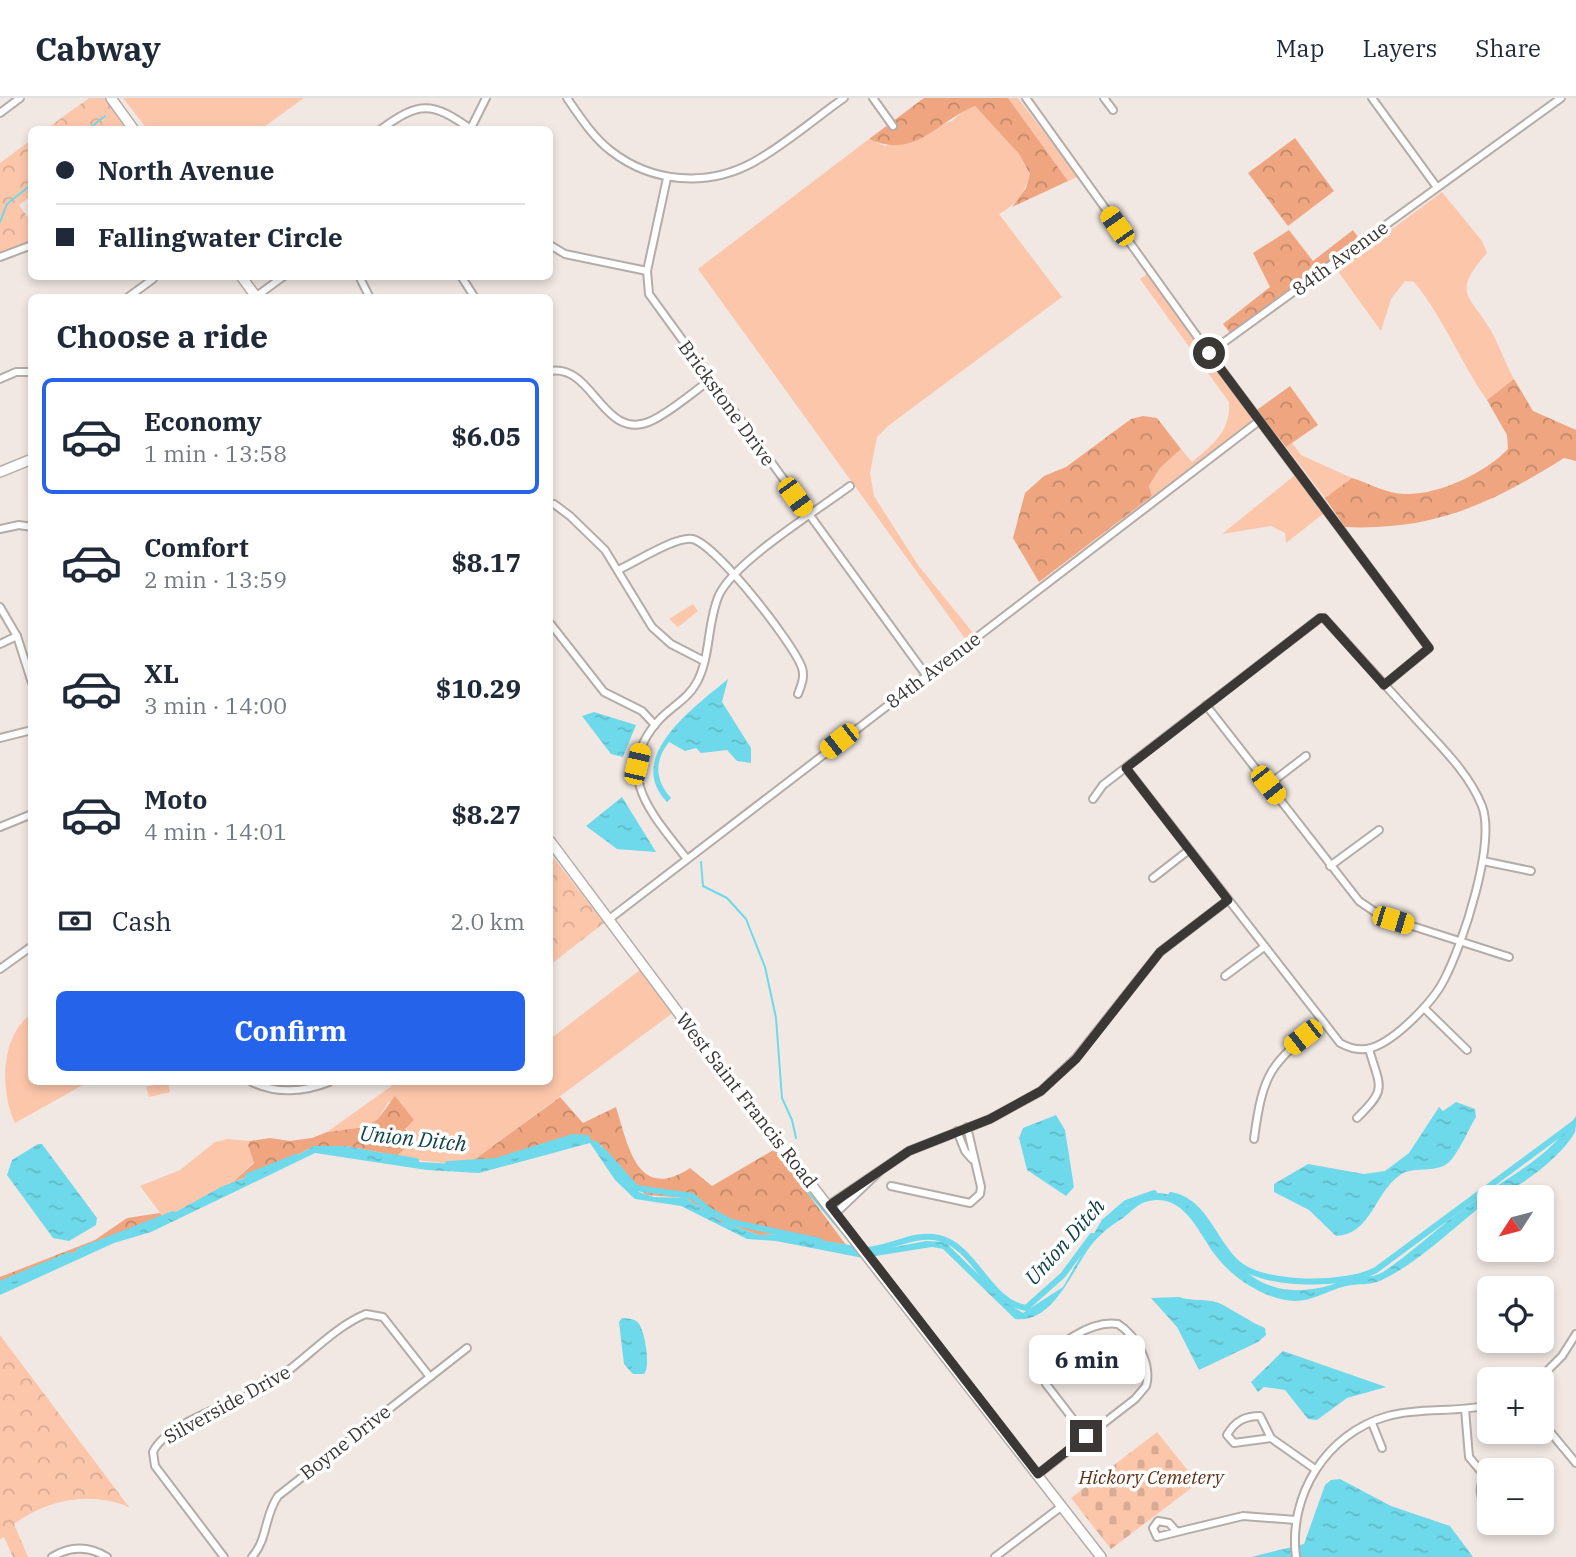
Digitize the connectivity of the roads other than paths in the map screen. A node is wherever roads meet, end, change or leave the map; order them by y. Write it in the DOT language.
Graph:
graph roads {
  1 [pos="20,98"];
  2 [pos="111,98"];
  3 [pos="427,98"];
  4 [pos="486,98"];
  5 [pos="567,98"];
  6 [pos="844,98"];
  7 [pos="873,98"];
  8 [pos="1026,98"];
  9 [pos="1104,98"];
  10 [pos="1371,98"];
  11 [pos="1561,98"];
  12 [pos="427,106"];
  13 [pos="1113,110"];
  14 [pos="0,113"];
  15 [pos="131,126"];
  16 [pos="386,126"];
  17 [pos="466,126"];
  18 [pos="472,126"];
  19 [pos="893,126"];
  20 [pos="667,177"];
  21 [pos="1436,186"];
  22 [pos="28,246"];
  23 [pos="553,247"];
  24 [pos="0,257"];
  25 [pos="647,271"];
  26 [pos="152,280"];
  27 [pos="279,280"];
  28 [pos="132,294"];
  29 [pos="260,294"];
  30 [pos="1209,353"];
  31 [pos="553,371"];
  32 [pos="28,372"];
  33 [pos="0,379"];
  34 [pos="710,380"];
  35 [pos="1259,421"];
  36 [pos="28,461"];
  37 [pos="0,472"];
  38 [pos="850,486"];
  39 [pos="553,504"];
  40 [pos="809,517"];
  41 [pos="28,526"];
  42 [pos="0,529"];
  43 [pos="618,570"];
  44 [pos="734,574"];
  45 [pos="0,607"];
  46 [pos="553,627"];
  47 [pos="17,636"];
  48 [pos="0,644"];
  49 [pos="704,660"];
  50 [pos="28,670"];
  51 [pos="926,675"];
  52 [pos="1384,685"];
  53 [pos="798,694"];
  54 [pos="1206,705"];
  55 [pos="655,725"];
  56 [pos="28,731"];
  57 [pos="0,738"];
  58 [pos="1306,756"];
  59 [pos="1126,768"];
  60 [pos="1268,785"];
  61 [pos="1093,799"];
  62 [pos="28,816"];
  63 [pos="0,827"];
  64 [pos="1379,830"];
  65 [pos="553,845"];
  66 [pos="1189,850"];
  67 [pos="687,859"];
  68 [pos="1483,861"];
  69 [pos="1330,866"];
  70 [pos="1531,871"];
  71 [pos="1153,878"];
  72 [pos="1228,900"];
  73 [pos="608,920"];
  74 [pos="1459,941"];
  75 [pos="1264,947"];
  76 [pos="28,949"];
  77 [pos="1509,957"];
  78 [pos="0,969"];
  79 [pos="1225,976"];
  80 [pos="1424,1008"];
  81 [pos="1322,1023"];
  82 [pos="1369,1049"];
  83 [pos="1467,1050"];
  84 [pos="260,1085"];
  85 [pos="316,1085"];
  86 [pos="1357,1118"];
  87 [pos="967,1128"];
  88 [pos="957,1131"];
  89 [pos="1254,1139"];
  90 [pos="972,1159"];
  91 [pos="881,1169"];
  92 [pos="891,1186"];
  93 [pos="830,1205"];
  94 [pos="836,1213"];
  95 [pos="1576,1334"];
  96 [pos="1573,1346"];
  97 [pos="467,1348"];
  98 [pos="1551,1367"];
  99 [pos="430,1377"];
  100 [pos="1477,1407"];
  101 [pos="1465,1409"];
  102 [pos="1372,1423"];
  103 [pos="1086,1436"];
  104 [pos="1554,1436"];
  105 [pos="1271,1438"];
  106 [pos="1382,1448"];
  107 [pos="1576,1463"];
  108 [pos="1477,1467"];
  109 [pos="1315,1469"];
  110 [pos="1038,1474"];
  111 [pos="1062,1506"];
  112 [pos="1296,1520"];
  113 [pos="1177,1532"];
  114 [pos="52,1557"];
  115 [pos="107,1557"];
  116 [pos="224,1557"];
  117 [pos="252,1557"];
  118 [pos="995,1557"];
  119 [pos="1101,1557"];
  120 [pos="1296,1557"];
  1 -- 14 [label="street"];
  2 -- 15 [label="street"];
  3 -- 12 [label="street"];
  4 -- 18 [label="street"];
  5 -- 20 [label="street"];
  6 -- 20 [label="street"];
  7 -- 19 [label="street"];
  8 -- 30 [label="street"];
  9 -- 13 [label="street"];
  10 -- 21 [label="street"];
  11 -- 21 [label="street, 84th Avenue"];
  12 -- 16 [label="street"];
  12 -- 17 [label="street"];
  20 -- 25 [label="street, Brickstone Drive"];
  21 -- 30 [label="street, 84th Avenue"];
  22 -- 24 [label="street"];
  23 -- 25 [label="street"];
  25 -- 34 [label="street, Brickstone Drive"];
  26 -- 28 [label="street"];
  27 -- 29 [label="street"];
  30 -- 35 [label="street"];
  31 -- 34 [label="street"];
  32 -- 33 [label="street"];
  34 -- 40 [label="street, Brickstone Drive"];
  35 -- 51 [label="street, 84th Avenue"];
  35 -- 52 [label="street"];
  36 -- 37 [label="street"];
  38 -- 40 [label="street"];
  39 -- 43 [label="street"];
  40 -- 44 [label="street"];
  40 -- 51 [label="street, Brickstone Drive"];
  41 -- 42 [label="street"];
  43 -- 44 [label="street"];
  43 -- 49 [label="street"];
  44 -- 49 [label="street"];
  44 -- 53 [label="street"];
  45 -- 47 [label="street"];
  46 -- 55 [label="street"];
  47 -- 48 [label="street"];
  47 -- 50 [label="street"];
  49 -- 55 [label="street"];
  51 -- 67 [label="street, 84th Avenue"];
  52 -- 54 [label="street"];
  52 -- 68 [label="street"];
  54 -- 59 [label="street"];
  54 -- 60 [label="street"];
  55 -- 67 [label="street"];
  56 -- 57 [label="street"];
  58 -- 60 [label="street"];
  59 -- 61 [label="street"];
  59 -- 66 [label="street"];
  60 -- 69 [label="street"];
  62 -- 63 [label="street"];
  64 -- 69 [label="street"];
  65 -- 73 [label="street, West Saint Francis Road"];
  66 -- 71 [label="street"];
  66 -- 72 [label="street"];
  67 -- 73 [label="street, 84th Avenue"];
  68 -- 70 [label="street"];
  68 -- 74 [label="street"];
  69 -- 74 [label="street"];
  72 -- 75 [label="street"];
  72 -- 87 [label="street"];
  73 -- 93 [label="street, West Saint Francis Road"];
  74 -- 77 [label="street"];
  74 -- 80 [label="street"];
  75 -- 79 [label="street"];
  75 -- 81 [label="street"];
  76 -- 78 [label="street"];
  80 -- 82 [label="street"];
  80 -- 83 [label="street"];
  81 -- 82 [label="street"];
  81 -- 89 [label="street"];
  82 -- 86 [label="street"];
  84 -- 85 [label="street"];
  87 -- 88 [label="street"];
  87 -- 90 [label="street"];
  88 -- 90 [label="street"];
  88 -- 91 [label="street"];
  90 -- 92 [label="street"];
  91 -- 93 [label="street"];
  91 -- 94 [label="street"];
  93 -- 94 [label="street, West Saint Francis Road"];
  94 -- 110 [label="street, West Saint Francis Road"];
  95 -- 96 [label="street"];
  96 -- 98 [label="street"];
  97 -- 99 [label="street, Boyne Drive"];
  99 -- 116 [label="street, Silverside Drive"];
  99 -- 117 [label="street, Boyne Drive"];
  100 -- 101 [label="street"];
  101 -- 102 [label="street"];
  101 -- 108 [label="street"];
  102 -- 106 [label="street"];
  102 -- 109 [label="street"];
  103 -- 103 [label="street"];
  103 -- 110 [label="street"];
  104 -- 107 [label="street"];
  105 -- 105 [label="street"];
  105 -- 109 [label="street"];
  109 -- 112 [label="street"];
  110 -- 111 [label="street, West Saint Francis Road"];
  111 -- 118 [label="street"];
  111 -- 119 [label="street, West Saint Francis Road"];
  112 -- 113 [label="street"];
  112 -- 120 [label="street"];
  114 -- 115 [label="street"];
}
